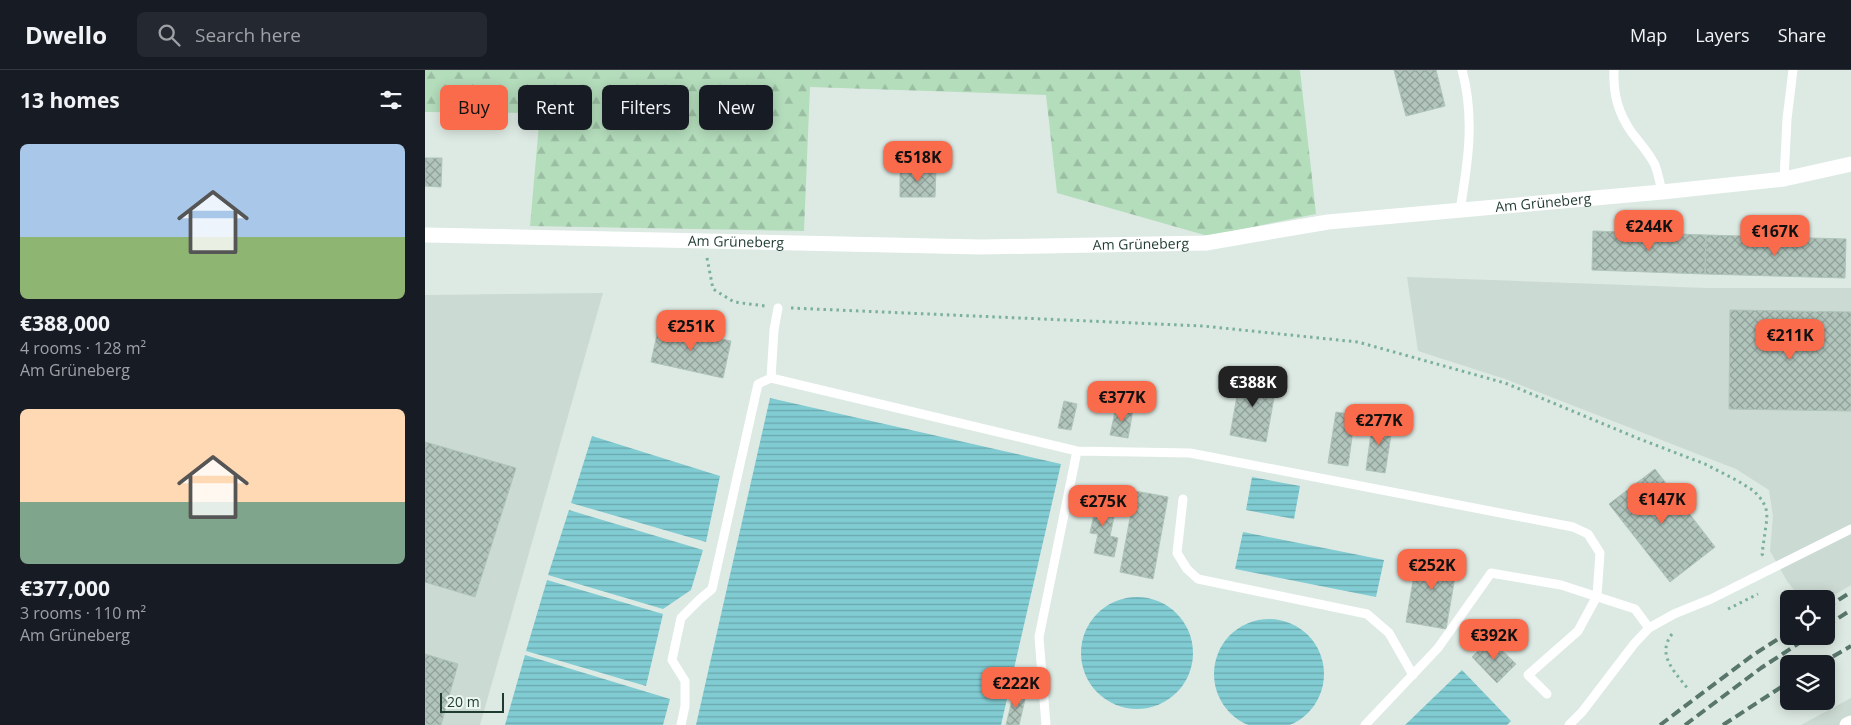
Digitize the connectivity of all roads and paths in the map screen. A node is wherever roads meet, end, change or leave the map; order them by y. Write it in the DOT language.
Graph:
graph roads {
  1 [pos="1462,70"];
  2 [pos="1614,70"];
  3 [pos="1793,70"];
  4 [pos="1851,164"];
  5 [pos="1784,179"];
  6 [pos="1662,192"];
  7 [pos="1460,210"];
  8 [pos="425,235"];
  9 [pos="706,240"];
  10 [pos="778,308"];
  11 [pos="771,378"];
  12 [pos="1077,451"];
  13 [pos="1183,499"];
  14 [pos="1851,529"];
  15 [pos="1770,569"];
  16 [pos="1765,591"];
  17 [pos="1597,596"];
  18 [pos="1725,610"];
  19 [pos="1649,628"];
  20 [pos="1678,630"];
  21 [pos="1413,675"];
  22 [pos="1687,689"];
  23 [pos="1547,694"];
  24 [pos="1851,723"];
  25 [pos="681,725"];
  26 [pos="1046,725"];
  27 [pos="1365,725"];
  28 [pos="1569,725"];
  29 [pos="1847,725"];
  1 -- 7 [label="lane"];
  2 -- 6 [label="lane"];
  3 -- 5 [label="lane"];
  4 -- 5 [label="street, Am Grüneberg"];
  5 -- 6 [label="street, Am Grüneberg"];
  6 -- 7 [label="street, Am Grüneberg"];
  7 -- 9 [label="street, Am Grüneberg"];
  8 -- 9 [label="street, Am Grüneberg"];
  9 -- 10 [label="path"];
  10 -- 11 [label="lane"];
  10 -- 15 [label="path"];
  11 -- 12 [label="lane"];
  11 -- 25 [label="lane"];
  12 -- 17 [label="lane"];
  12 -- 26 [label="lane"];
  13 -- 21 [label="lane"];
  14 -- 15 [label="lane"];
  15 -- 19 [label="lane"];
  16 -- 18 [label="path"];
  17 -- 19 [label="lane"];
  17 -- 21 [label="lane"];
  17 -- 23 [label="lane"];
  19 -- 28 [label="lane"];
  20 -- 22 [label="path"];
  21 -- 27 [label="lane"];
  24 -- 29 [label="street"];
}
